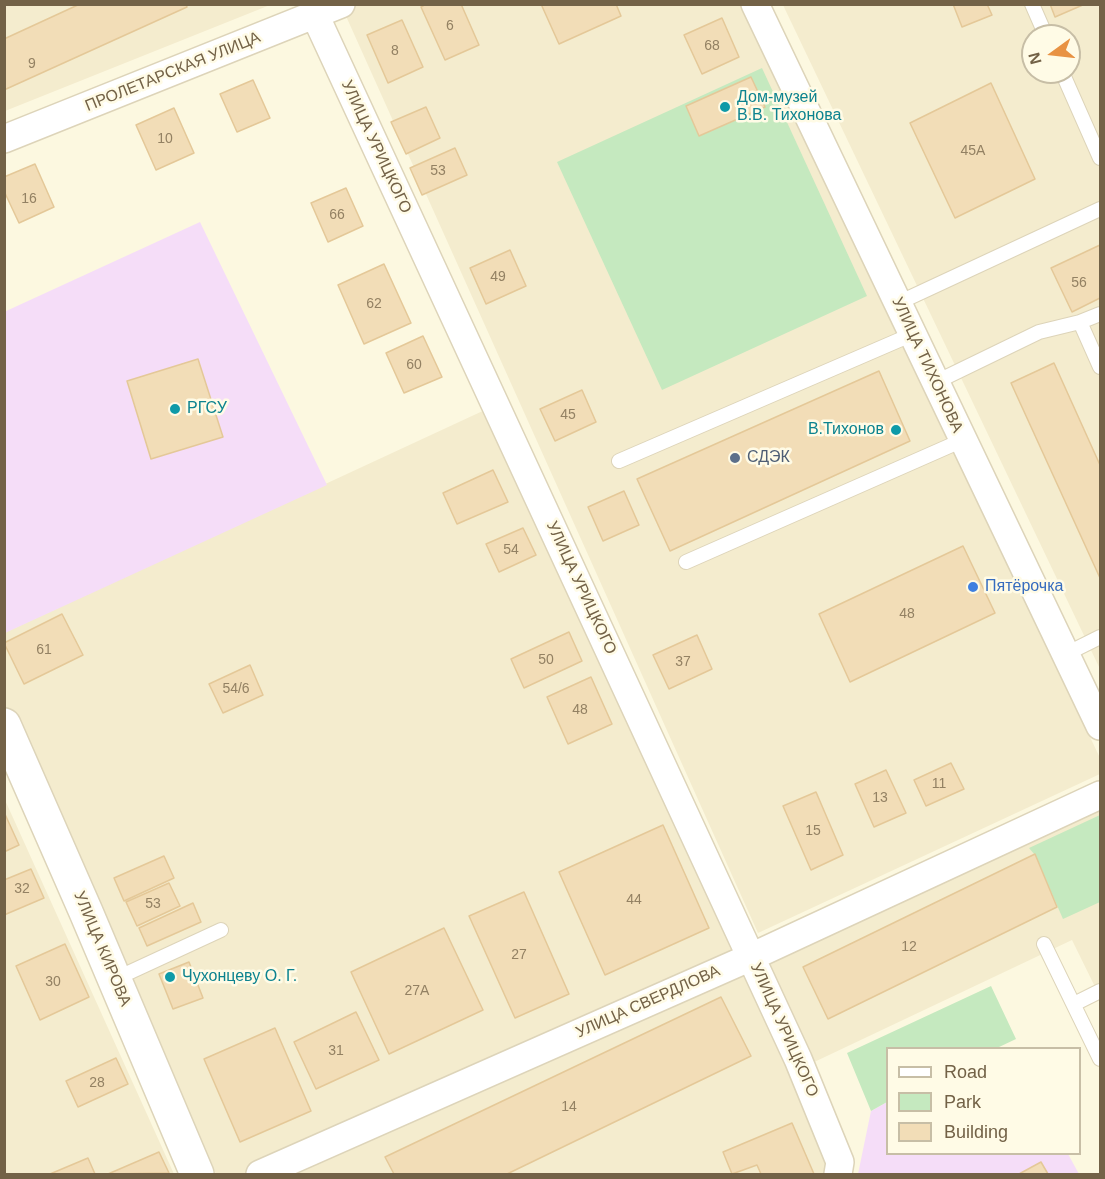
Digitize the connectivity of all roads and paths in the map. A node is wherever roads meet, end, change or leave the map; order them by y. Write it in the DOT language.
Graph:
graph roads {
  1 [pos="341,4"];
  2 [pos="755,4"];
  3 [pos="1032,4"];
  4 [pos="314,10"];
  5 [pos="1041,24"];
  6 [pos="1067,84"];
  7 [pos="4,139"];
  8 [pos="1101,158"];
  9 [pos="1101,209"];
  10 [pos="898,303"];
  11 [pos="1101,314"];
  12 [pos="1080,322"];
  13 [pos="913,334"];
  14 [pos="1101,367"];
  15 [pos="936,382"];
  16 [pos="963,440"];
  17 [pos="619,461"];
  18 [pos="686,562"];
  19 [pos="1101,637"];
  20 [pos="1066,654"];
  21 [pos="4,725"];
  22 [pos="1101,726"];
  23 [pos="1101,795"];
  24 [pos="221,930"];
  25 [pos="1044,944"];
  26 [pos="751,957"];
  27 [pos="115,979"];
  28 [pos="1101,991"];
  29 [pos="1074,1004"];
  30 [pos="1101,1059"];
  31 [pos="197,1174"];
  32 [pos="260,1174"];
  33 [pos="838,1174"];
  1 -- 4 [label="street, ПРОЛЕТАРСКАЯ УЛИЦА"];
  2 -- 10 [label="street, УЛИЦА ТИХОНОВА"];
  3 -- 5 [label="lane"];
  4 -- 7 [label="street, ПРОЛЕТАРСКАЯ УЛИЦА"];
  4 -- 26 [label="street, УЛИЦА УРИЦКОГО"];
  6 -- 8 [label="lane"];
  9 -- 10 [label="lane"];
  10 -- 13 [label="street, УЛИЦА ТИХОНОВА"];
  11 -- 12 [label="lane"];
  12 -- 14 [label="lane"];
  12 -- 15 [label="lane"];
  13 -- 15 [label="street, УЛИЦА ТИХОНОВА"];
  13 -- 17 [label="lane"];
  15 -- 16 [label="street, УЛИЦА ТИХОНОВА"];
  16 -- 18 [label="lane"];
  16 -- 20 [label="street, УЛИЦА ТИХОНОВА"];
  19 -- 20 [label="lane"];
  20 -- 22 [label="street, УЛИЦА ТИХОНОВА"];
  21 -- 27 [label="street, УЛИЦА КИРОВА"];
  23 -- 26 [label="street, УЛИЦА СВЕРДЛОВА"];
  24 -- 27 [label="lane"];
  25 -- 29 [label="lane"];
  26 -- 32 [label="street, УЛИЦА СВЕРДЛОВА"];
  26 -- 33 [label="street, УЛИЦА УРИЦКОГО"];
  27 -- 31 [label="street, УЛИЦА КИРОВА"];
  28 -- 29 [label="lane"];
  29 -- 30 [label="lane"];
}
